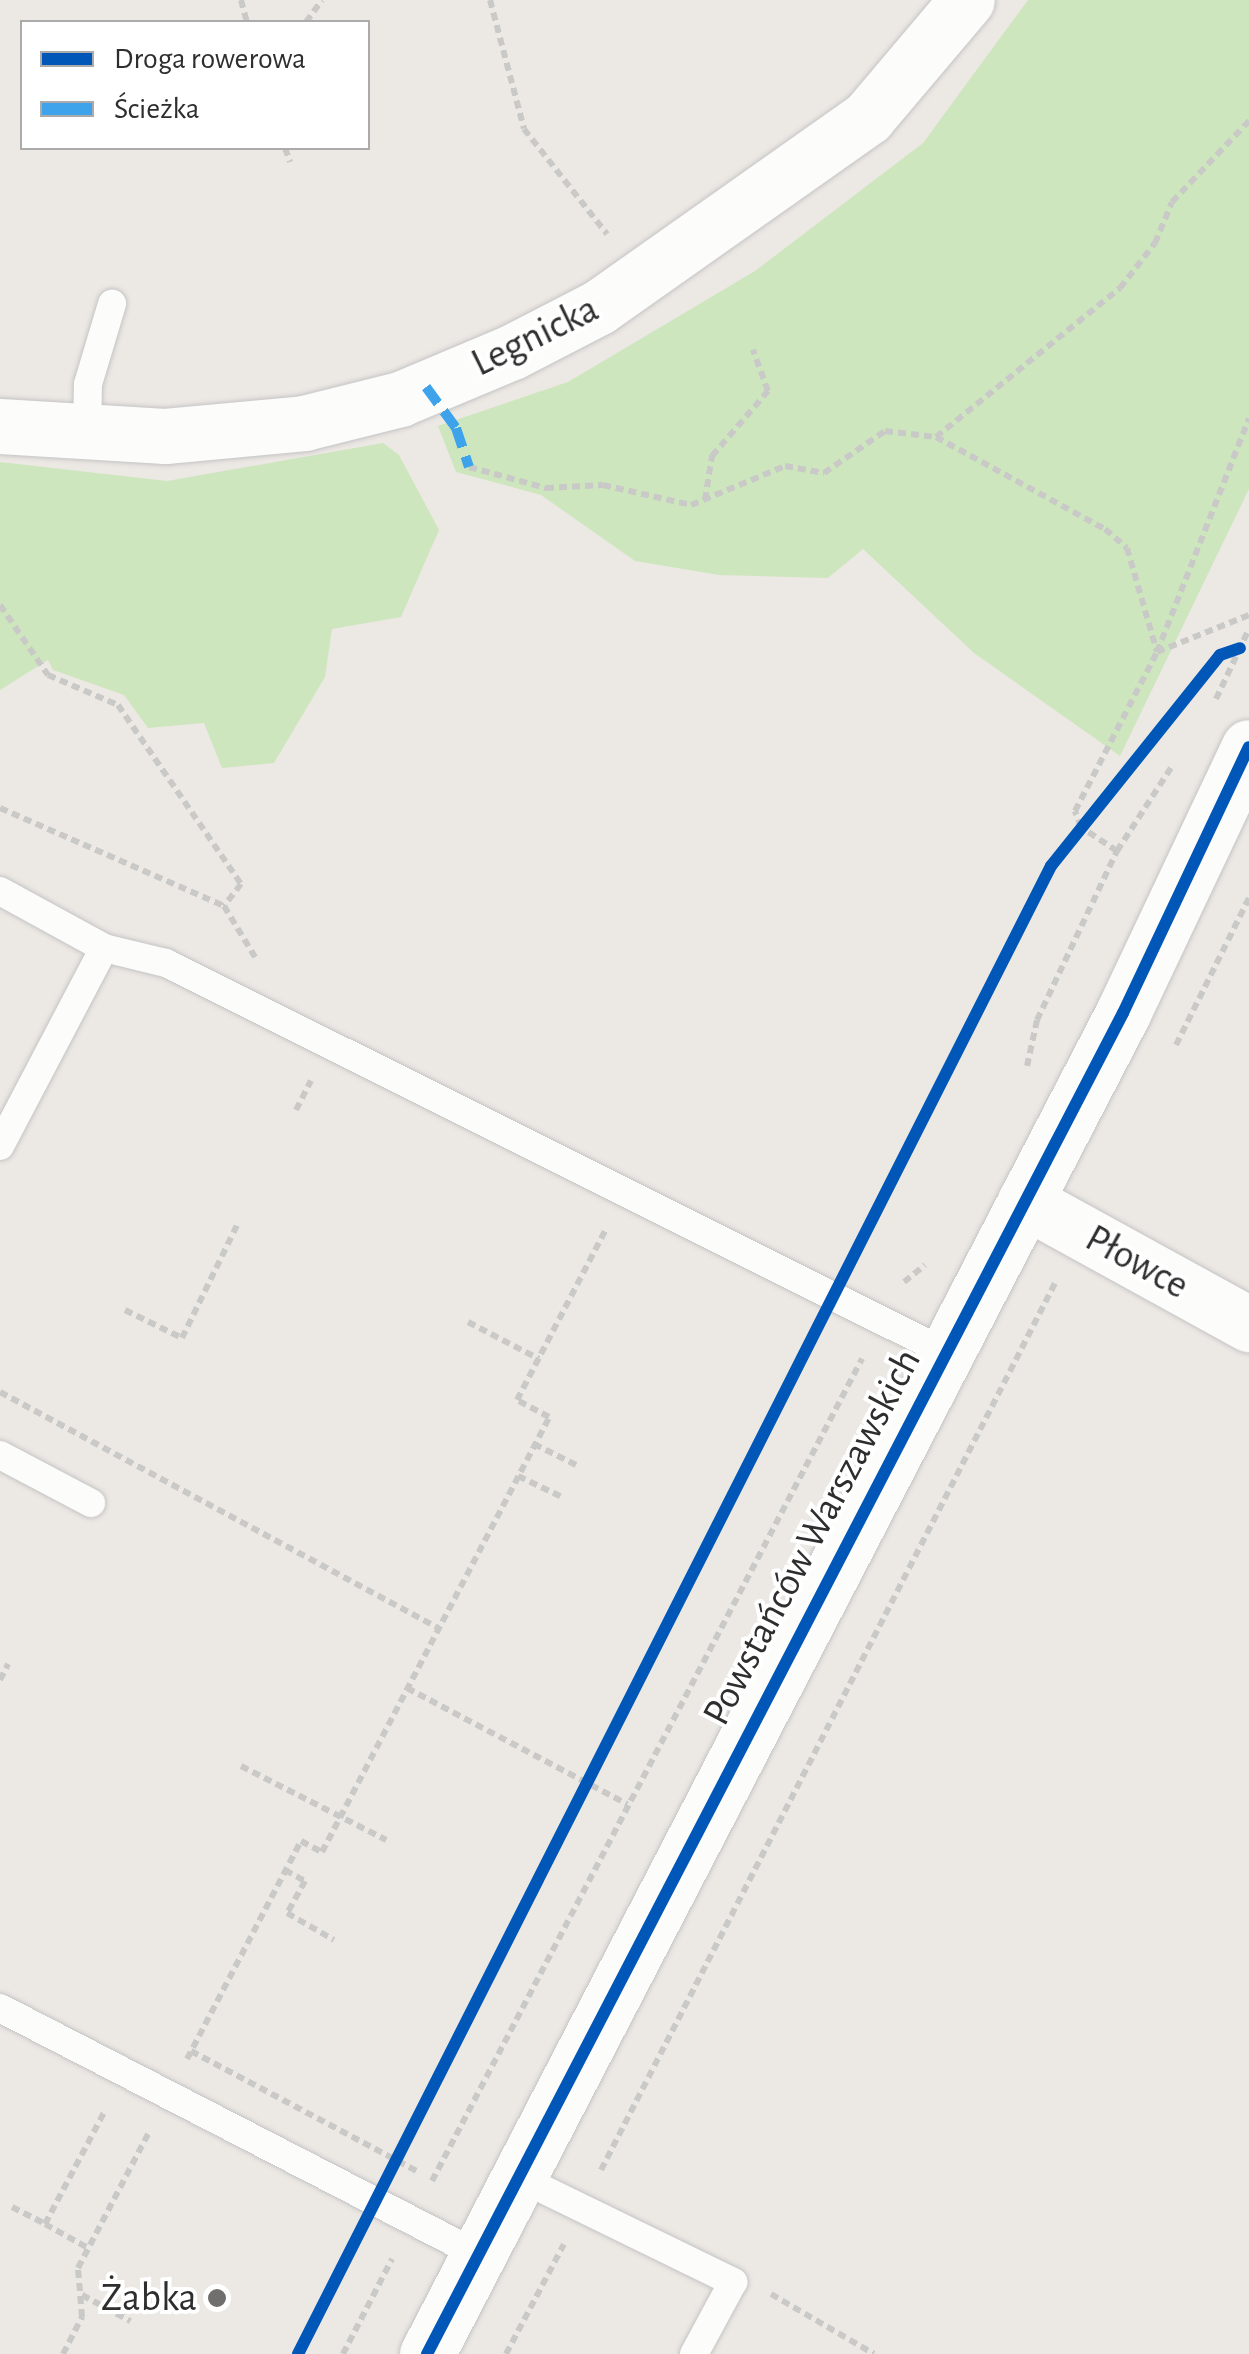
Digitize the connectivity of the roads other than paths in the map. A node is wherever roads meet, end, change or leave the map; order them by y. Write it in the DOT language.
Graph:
graph roads {
  1 [pos="967,0"];
  2 [pos="112,304"];
  3 [pos="0,426"];
  4 [pos="87,432"];
  5 [pos="1249,746"];
  6 [pos="0,891"];
  7 [pos="104,948"];
  8 [pos="0,1146"];
  9 [pos="1024,1201"];
  10 [pos="1249,1324"];
  11 [pos="945,1352"];
  12 [pos="0,1455"];
  13 [pos="90,1503"];
  14 [pos="0,2008"];
  15 [pos="516,2176"];
  16 [pos="476,2254"];
  17 [pos="427,2354"];
  18 [pos="694,2354"];
  1 -- 4 [label="street, Legnicka"];
  2 -- 4 [label="lane"];
  3 -- 4 [label="street, Legnicka"];
  5 -- 9 [label="street, Powstańców Warszawskich"];
  6 -- 7 [label="lane"];
  7 -- 8 [label="lane"];
  7 -- 11 [label="lane"];
  9 -- 10 [label="street, Płowce"];
  9 -- 11 [label="street, Powstańców Warszawskich"];
  11 -- 15 [label="street, Powstańców Warszawskich"];
  12 -- 13 [label="lane"];
  14 -- 16 [label="lane"];
  15 -- 16 [label="street, Powstańców Warszawskich"];
  15 -- 18 [label="lane"];
  16 -- 17 [label="street, Powstańców Warszawskich"];
}
